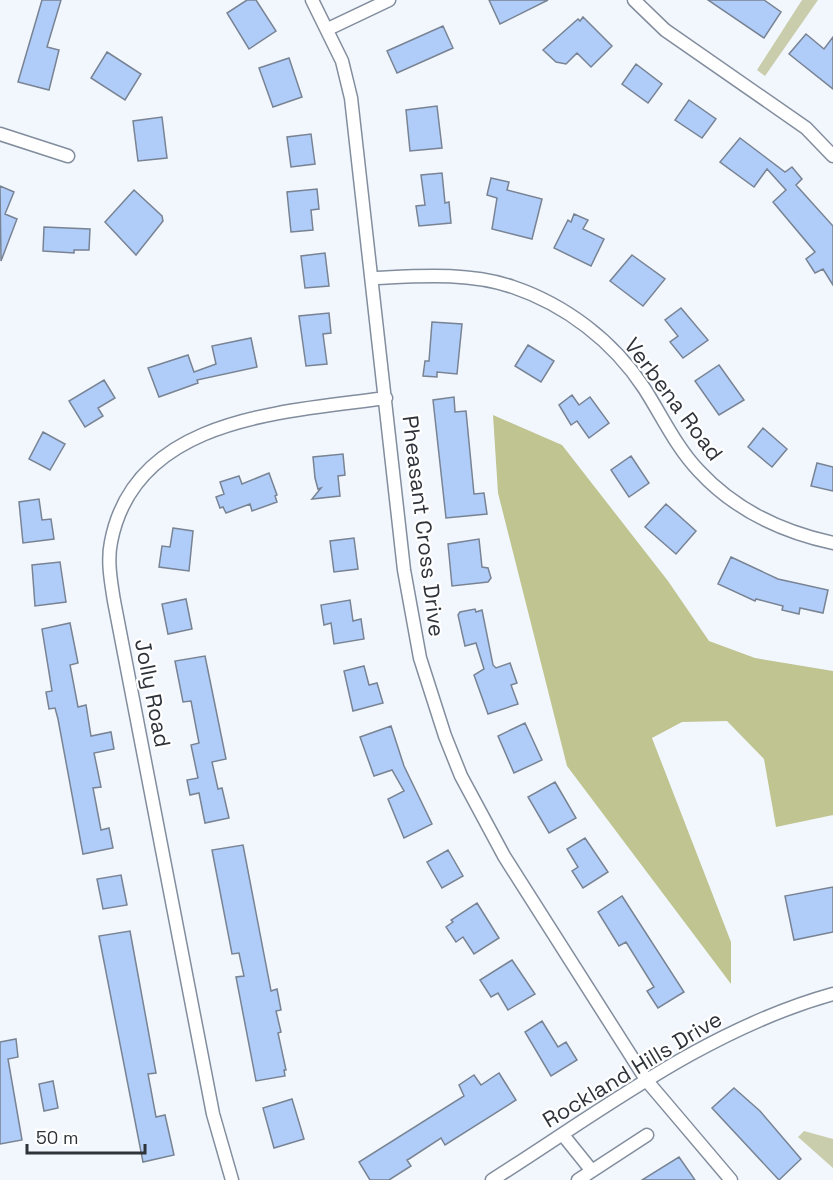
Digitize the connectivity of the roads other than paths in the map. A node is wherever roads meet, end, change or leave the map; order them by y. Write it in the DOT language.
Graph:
graph roads {
  1 [pos="312,0"];
  2 [pos="389,0"];
  3 [pos="634,0"];
  4 [pos="328,29"];
  5 [pos="0,134"];
  6 [pos="68,156"];
  7 [pos="833,156"];
  8 [pos="374,278"];
  9 [pos="386,398"];
  10 [pos="833,543"];
  11 [pos="833,994"];
  12 [pos="646,1081"];
  13 [pos="562,1135"];
  14 [pos="647,1135"];
  15 [pos="592,1171"];
  16 [pos="232,1180"];
  17 [pos="492,1180"];
  18 [pos="578,1180"];
  19 [pos="730,1180"];
  1 -- 4 [label="street, Pheasant Cross Drive"];
  2 -- 4 [label="street"];
  3 -- 7 [label="street"];
  4 -- 8 [label="street, Pheasant Cross Drive"];
  5 -- 6 [label="street"];
  8 -- 9 [label="street, Pheasant Cross Drive"];
  8 -- 10 [label="street, Verbena Road"];
  9 -- 12 [label="street, Pheasant Cross Drive"];
  9 -- 16 [label="street, Jolly Road"];
  11 -- 12 [label="street, Rockland Hills Drive"];
  12 -- 13 [label="street, Rockland Hills Drive"];
  12 -- 19 [label="street, Pheasant Cross Drive"];
  13 -- 15 [label="street"];
  13 -- 17 [label="street, Rockland Hills Drive"];
  14 -- 15 [label="street"];
  15 -- 18 [label="street"];
}
